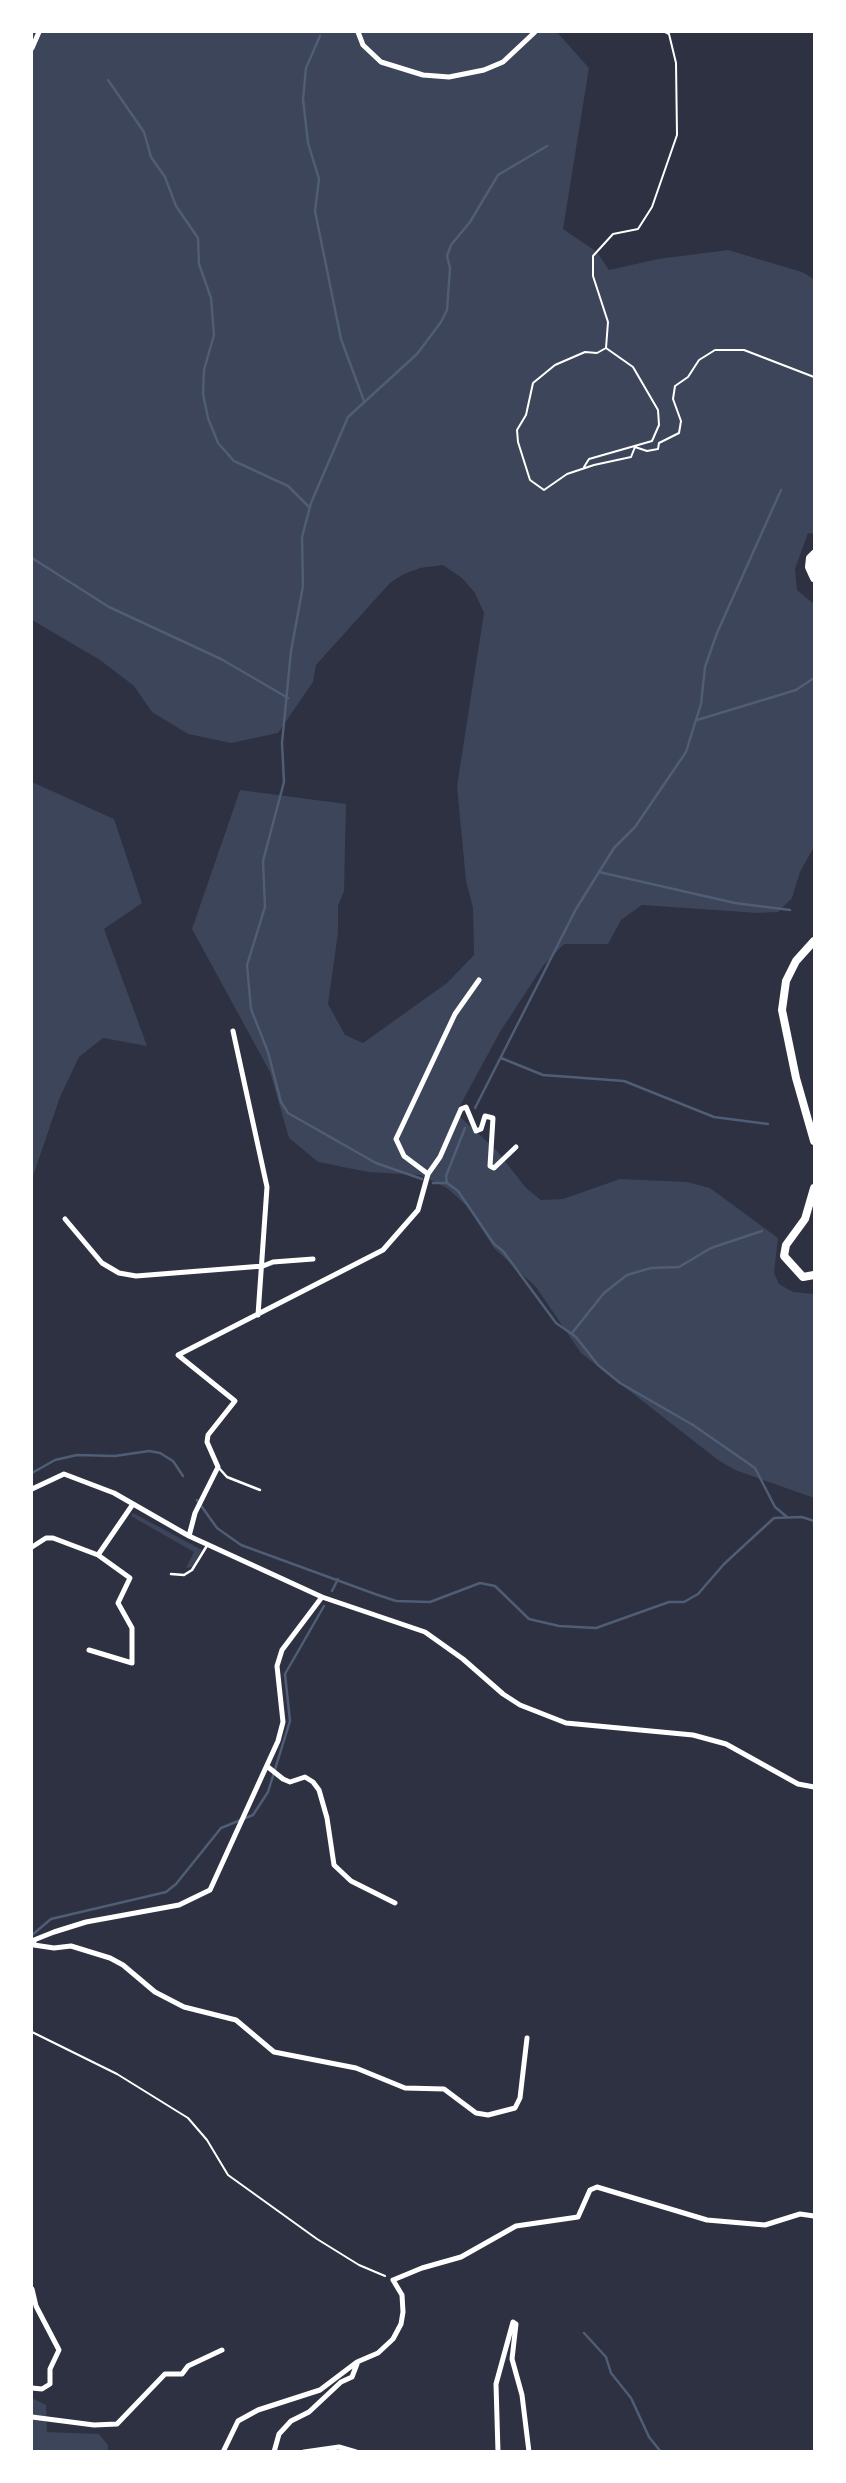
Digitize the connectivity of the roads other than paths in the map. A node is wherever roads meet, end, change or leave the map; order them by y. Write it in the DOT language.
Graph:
graph roads {
  1 [pos="39,32"];
  2 [pos="358,32"];
  3 [pos="535,32"];
  4 [pos="32,48"];
  5 [pos="814,554"];
  6 [pos="814,578"];
  7 [pos="814,941"];
  8 [pos="480,980"];
  9 [pos="233,1031"];
  10 [pos="814,1141"];
  11 [pos="516,1147"];
  12 [pos="428,1174"];
  13 [pos="814,1188"];
  14 [pos="65,1219"];
  15 [pos="313,1259"];
  16 [pos="263,1266"];
  17 [pos="814,1275"];
  18 [pos="258,1315"];
  19 [pos="218,1467"];
  20 [pos="32,1489"];
  21 [pos="260,1490"];
  22 [pos="133,1504"];
  23 [pos="189,1536"];
  24 [pos="208,1544"];
  25 [pos="32,1547"];
  26 [pos="98,1555"];
  27 [pos="171,1574"];
  28 [pos="322,1597"];
  29 [pos="89,1650"];
  30 [pos="268,1767"];
  31 [pos="814,1787"];
  32 [pos="394,1903"];
  33 [pos="527,2038"];
  34 [pos="814,2217"];
  35 [pos="32,2290"];
  36 [pos="222,2350"];
  37 [pos="357,2362"];
  38 [pos="32,2388"];
  39 [pos="32,2417"];
  40 [pos="228,2440"];
  41 [pos="223,2452"];
  42 [pos="230,2452"];
  43 [pos="274,2452"];
  44 [pos="304,2452"];
  45 [pos="356,2452"];
  46 [pos="498,2452"];
  47 [pos="529,2452"];
  1 -- 4 [label="street"];
  2 -- 3 [label="street"];
  5 -- 6 [label="main road"];
  7 -- 10 [label="main road"];
  8 -- 12 [label="street"];
  9 -- 16 [label="street"];
  11 -- 12 [label="street"];
  12 -- 18 [label="street"];
  13 -- 17 [label="main road"];
  14 -- 16 [label="street"];
  15 -- 16 [label="street"];
  16 -- 18 [label="street"];
  18 -- 19 [label="street"];
  19 -- 21 [label="lane"];
  19 -- 23 [label="street"];
  20 -- 22 [label="street"];
  22 -- 23 [label="street"];
  22 -- 26 [label="street"];
  23 -- 24 [label="street"];
  24 -- 27 [label="lane"];
  24 -- 28 [label="street"];
  25 -- 26 [label="street"];
  26 -- 29 [label="street"];
  28 -- 30 [label="street"];
  28 -- 31 [label="street"];
  30 -- 32 [label="street"];
  30 -- 33 [label="street"];
  34 -- 37 [label="street"];
  35 -- 38 [label="street"];
  36 -- 39 [label="street"];
  37 -- 40 [label="street"];
  37 -- 43 [label="street"];
  40 -- 41 [label="street"];
  40 -- 42 [label="street"];
  44 -- 45 [label="street"];
  46 -- 47 [label="street"];
}
